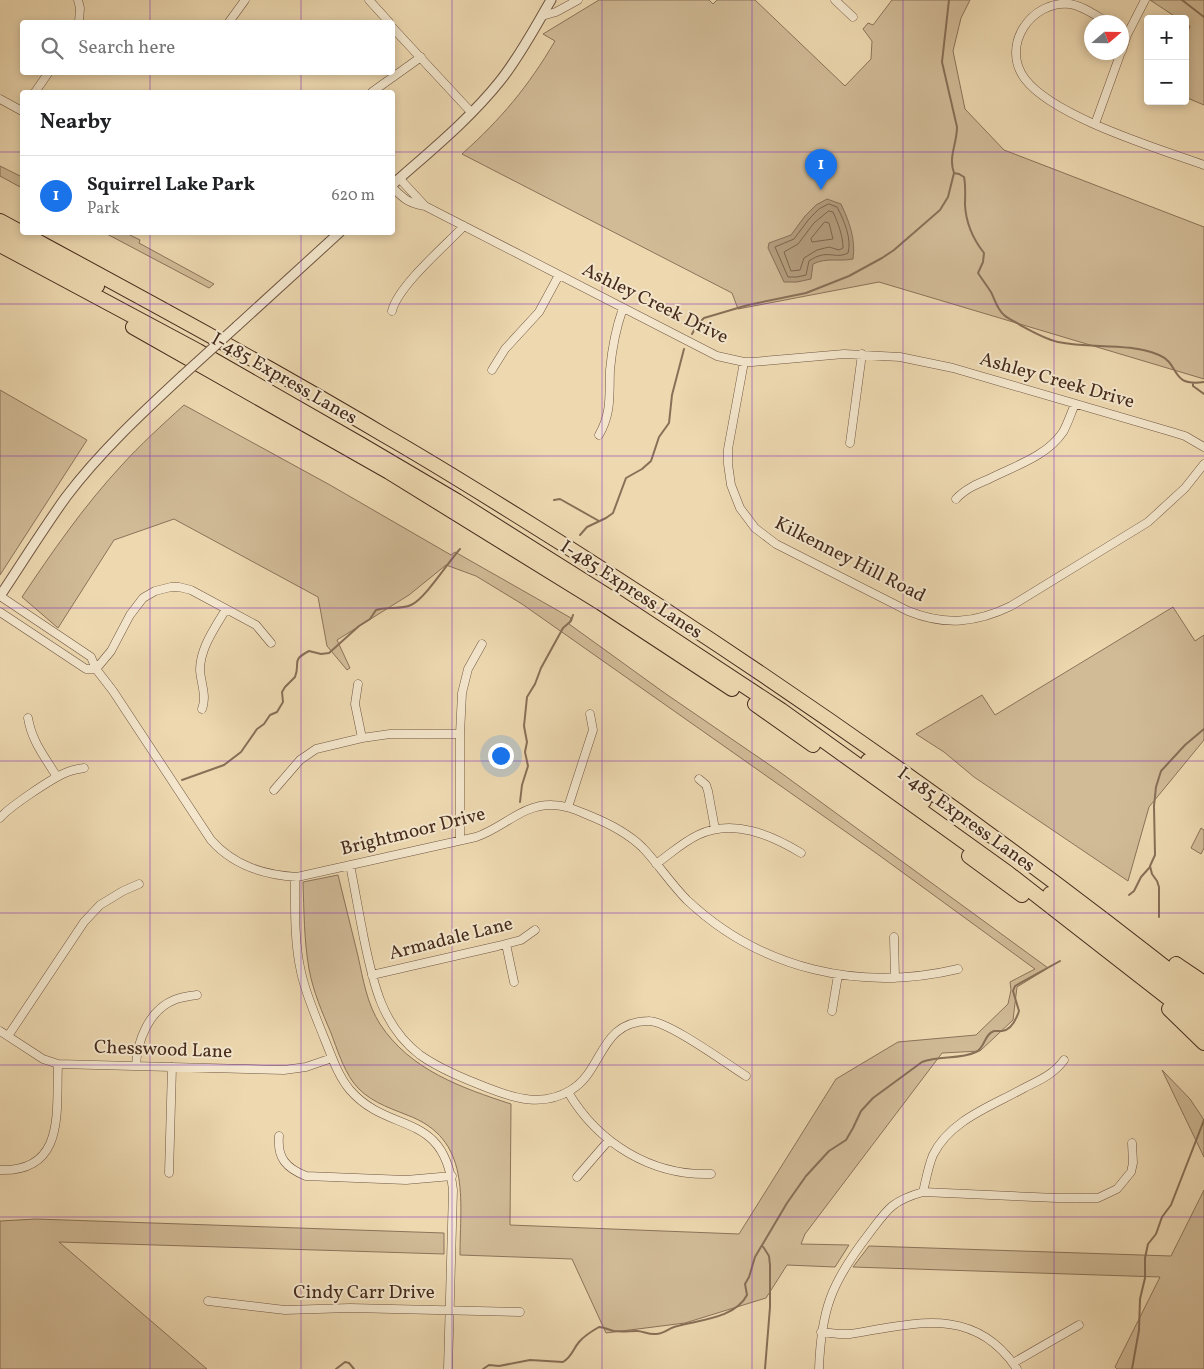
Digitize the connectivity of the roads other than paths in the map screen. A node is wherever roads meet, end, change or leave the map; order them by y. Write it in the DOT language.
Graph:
graph roads {
  1 [pos="78,0"];
  2 [pos="245,0"];
  3 [pos="369,0"];
  4 [pos="551,0"];
  5 [pos="578,0"];
  6 [pos="835,0"];
  7 [pos="1145,0"];
  8 [pos="1095,15"];
  9 [pos="542,16"];
  10 [pos="853,17"];
  11 [pos="79,20"];
  12 [pos="230,20"];
  13 [pos="387,20"];
  14 [pos="1129,26"];
  15 [pos="395,29"];
  16 [pos="421,57"];
  17 [pos="1118,60"];
  18 [pos="47,75"];
  19 [pos="37,90"];
  20 [pos="375,90"];
  21 [pos="0,99"];
  22 [pos="20,110"];
  23 [pos="471,112"];
  24 [pos="1095,124"];
  25 [pos="1204,165"];
  26 [pos="395,184"];
  27 [pos="1,225"];
  28 [pos="464,226"];
  29 [pos="337,235"];
  30 [pos="0,245"];
  31 [pos="0,256"];
  32 [pos="559,275"];
  33 [pos="623,308"];
  34 [pos="392,311"];
  35 [pos="156,329"];
  36 [pos="862,354"];
  37 [pos="744,362"];
  38 [pos="492,370"];
  39 [pos="235,384"];
  40 [pos="1075,404"];
  41 [pos="599,435"];
  42 [pos="850,443"];
  43 [pos="1204,447"];
  44 [pos="1204,464"];
  45 [pos="956,499"];
  46 [pos="0,596"];
  47 [pos="226,609"];
  48 [pos="0,612"];
  49 [pos="271,643"];
  50 [pos="482,644"];
  51 [pos="96,669"];
  52 [pos="358,684"];
  53 [pos="202,709"];
  54 [pos="590,714"];
  55 [pos="28,718"];
  56 [pos="460,734"];
  57 [pos="362,738"];
  58 [pos="84,768"];
  59 [pos="57,777"];
  60 [pos="699,779"];
  61 [pos="274,790"];
  62 [pos="568,807"];
  63 [pos="0,818"];
  64 [pos="715,829"];
  65 [pos="460,840"];
  66 [pos="801,854"];
  67 [pos="656,864"];
  68 [pos="350,865"];
  69 [pos="294,877"];
  70 [pos="139,884"];
  71 [pos="1103,919"];
  72 [pos="535,930"];
  73 [pos="894,937"];
  74 [pos="506,944"];
  75 [pos="958,969"];
  76 [pos="372,975"];
  77 [pos="838,975"];
  78 [pos="896,978"];
  79 [pos="514,982"];
  80 [pos="1204,983"];
  81 [pos="197,995"];
  82 [pos="1204,998"];
  83 [pos="1169,1009"];
  84 [pos="832,1011"];
  85 [pos="1204,1012"];
  86 [pos="1204,1026"];
  87 [pos="0,1031"];
  88 [pos="8,1036"];
  89 [pos="1204,1036"];
  90 [pos="1204,1043"];
  91 [pos="332,1058"];
  92 [pos="1064,1060"];
  93 [pos="58,1064"];
  94 [pos="136,1066"];
  95 [pos="172,1067"];
  96 [pos="746,1076"];
  97 [pos="568,1092"];
  98 [pos="279,1136"];
  99 [pos="609,1140"];
  100 [pos="1132,1143"];
  101 [pos="0,1170"];
  102 [pos="169,1173"];
  103 [pos="711,1174"];
  104 [pos="452,1176"];
  105 [pos="577,1177"];
  106 [pos="923,1192"];
  107 [pos="208,1301"];
  108 [pos="450,1310"];
  109 [pos="520,1312"];
  110 [pos="1079,1325"];
  111 [pos="821,1332"];
  112 [pos="1015,1366"];
  113 [pos="448,1369"];
  114 [pos="819,1369"];
  1 -- 11 [label="street"];
  2 -- 12 [label="street"];
  3 -- 13 [label="street"];
  4 -- 9 [label="street"];
  5 -- 9 [label="street"];
  6 -- 10 [label="street"];
  7 -- 14 [label="street"];
  8 -- 24 [label="street"];
  9 -- 23 [label="street"];
  15 -- 16 [label="street"];
  16 -- 20 [label="street"];
  16 -- 23 [label="street"];
  17 -- 24 [label="street"];
  18 -- 19 [label="street"];
  21 -- 22 [label="street"];
  23 -- 26 [label="street"];
  24 -- 25 [label="street"];
  26 -- 28 [label="street, Ashley Creek Drive"];
  27 -- 71 [label="highway"];
  27 -- 85 [label="highway, I-485 Express Lanes"];
  28 -- 32 [label="street, Ashley Creek Drive"];
  28 -- 34 [label="street"];
  29 -- 46 [label="street, bridge"];
  30 -- 35 [label="highway, I-485 Express Lanes"];
  31 -- 39 [label="highway"];
  32 -- 33 [label="street, Ashley Creek Drive"];
  32 -- 38 [label="street"];
  33 -- 37 [label="street, Ashley Creek Drive"];
  33 -- 41 [label="street"];
  35 -- 39 [label="highway"];
  35 -- 86 [label="highway, I-485 Express Lanes"];
  36 -- 37 [label="street, Ashley Creek Drive"];
  36 -- 40 [label="street, Ashley Creek Drive"];
  36 -- 42 [label="street"];
  37 -- 44 [label="street, Kilkenney Hill Road"];
  39 -- 83 [label="highway"];
  40 -- 43 [label="street, Ashley Creek Drive"];
  40 -- 45 [label="street"];
  46 -- 51 [label="street, Brightmoor Drive"];
  47 -- 49 [label="street"];
  47 -- 51 [label="street"];
  47 -- 53 [label="street"];
  48 -- 51 [label="street"];
  50 -- 56 [label="street"];
  51 -- 69 [label="street, Brightmoor Drive"];
  52 -- 57 [label="street"];
  54 -- 62 [label="street"];
  55 -- 59 [label="street"];
  56 -- 57 [label="street"];
  56 -- 65 [label="street"];
  57 -- 61 [label="street"];
  58 -- 59 [label="street"];
  59 -- 63 [label="street"];
  60 -- 64 [label="street"];
  62 -- 65 [label="street, Brightmoor Drive"];
  62 -- 67 [label="street, Brightmoor Drive"];
  64 -- 66 [label="street"];
  64 -- 67 [label="street"];
  65 -- 68 [label="street, Brightmoor Drive"];
  67 -- 77 [label="street, Brightmoor Drive"];
  68 -- 69 [label="street, Brightmoor Drive"];
  68 -- 76 [label="street"];
  69 -- 91 [label="street"];
  70 -- 88 [label="street"];
  71 -- 80 [label="highway"];
  71 -- 82 [label="highway"];
  72 -- 74 [label="street, Armadale Lane"];
  73 -- 78 [label="street"];
  74 -- 76 [label="street, Armadale Lane"];
  74 -- 79 [label="street"];
  75 -- 78 [label="street, Brightmoor Drive"];
  76 -- 97 [label="street"];
  77 -- 78 [label="street, Brightmoor Drive"];
  77 -- 84 [label="street"];
  81 -- 94 [label="street"];
  83 -- 89 [label="highway"];
  83 -- 90 [label="highway"];
  87 -- 88 [label="street, Chesswood Lane"];
  88 -- 93 [label="street, Chesswood Lane"];
  91 -- 95 [label="street, Chesswood Lane"];
  91 -- 104 [label="street"];
  92 -- 106 [label="street"];
  93 -- 94 [label="street, Chesswood Lane"];
  93 -- 101 [label="street"];
  94 -- 95 [label="street, Chesswood Lane"];
  95 -- 102 [label="street"];
  96 -- 97 [label="street"];
  97 -- 99 [label="street"];
  98 -- 104 [label="street"];
  99 -- 103 [label="street"];
  99 -- 105 [label="street"];
  100 -- 106 [label="street"];
  104 -- 108 [label="street"];
  106 -- 111 [label="street"];
  107 -- 108 [label="street, Cindy Carr Drive"];
  108 -- 109 [label="street, Cindy Carr Drive"];
  108 -- 113 [label="street"];
  110 -- 112 [label="street"];
  111 -- 112 [label="street"];
  111 -- 114 [label="street"];
}
